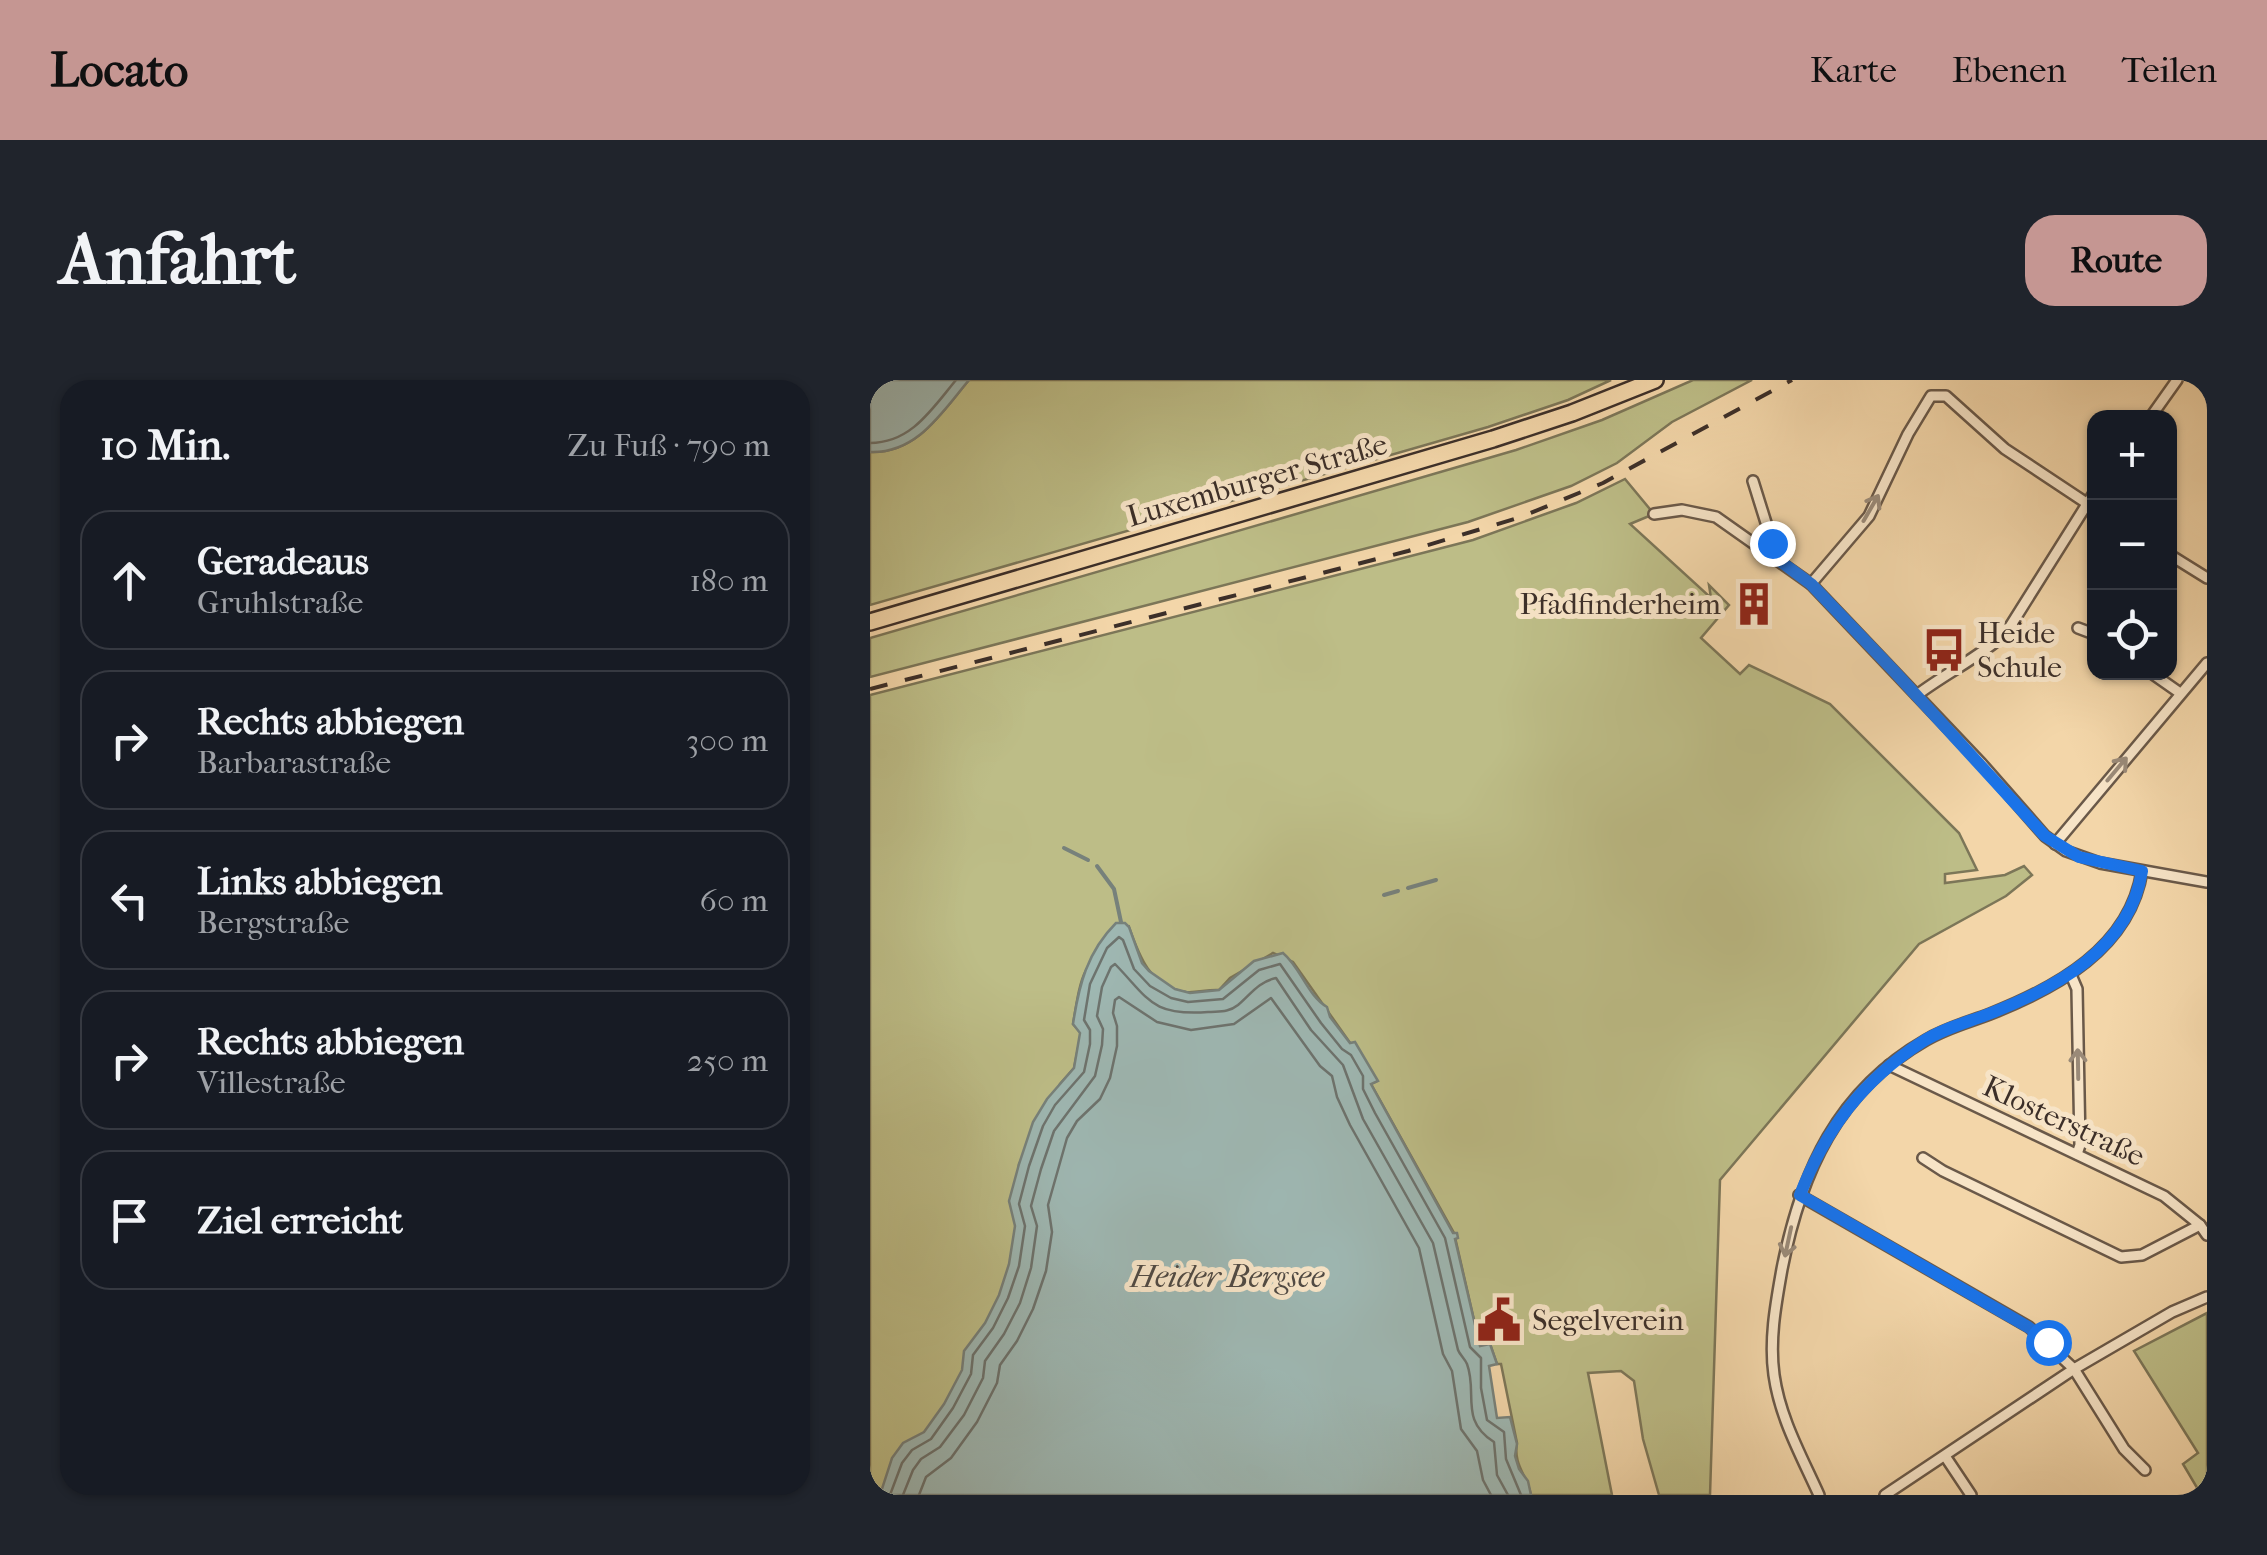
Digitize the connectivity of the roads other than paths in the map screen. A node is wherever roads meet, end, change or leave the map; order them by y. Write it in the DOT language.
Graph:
graph roads {
  1 [pos="1656,380"];
  2 [pos="2177,380"];
  3 [pos="2156,410"];
  4 [pos="1753,481"];
  5 [pos="2087,502"];
  6 [pos="2087,511"];
  7 [pos="1654,514"];
  8 [pos="1776,558"];
  9 [pos="2177,559"];
  10 [pos="2207,578"];
  11 [pos="1811,584"];
  12 [pos="870,622"];
  13 [pos="2078,628"];
  14 [pos="2087,631"];
  15 [pos="2207,662"];
  16 [pos="2161,680"];
  17 [pos="2180,693"];
  18 [pos="1917,694"];
  19 [pos="2055,844"];
  20 [pos="2142,871"];
  21 [pos="2207,882"];
  22 [pos="2071,975"];
  23 [pos="1890,1065"];
  24 [pos="2078,1154"];
  25 [pos="1924,1158"];
  26 [pos="1800,1195"];
  27 [pos="2200,1225"];
  28 [pos="2207,1236"];
  29 [pos="2207,1297"];
  30 [pos="2074,1369"];
  31 [pos="1945,1456"];
  32 [pos="2145,1470"];
  33 [pos="1818,1495"];
  34 [pos="1885,1495"];
  35 [pos="1971,1495"];
  1 -- 12 [label="main road, Luxemburger Straße"];
  2 -- 3 [label="street"];
  4 -- 8 [label="street"];
  11 -- 5 [label="street, one-way"];
  6 -- 18 [label="street"];
  7 -- 8 [label="street"];
  8 -- 11 [label="street"];
  9 -- 10 [label="street"];
  11 -- 18 [label="street"];
  13 -- 14 [label="street"];
  15 -- 17 [label="street"];
  16 -- 17 [label="street"];
  19 -- 17 [label="street, one-way"];
  18 -- 19 [label="street"];
  19 -- 20 [label="street"];
  20 -- 21 [label="street"];
  20 -- 22 [label="street"];
  22 -- 23 [label="street"];
  24 -- 22 [label="street, one-way"];
  23 -- 24 [label="street, Klosterstraße"];
  23 -- 26 [label="street"];
  24 -- 27 [label="street, Klosterstraße"];
  25 -- 27 [label="street"];
  26 -- 30 [label="street"];
  26 -- 33 [label="street, one-way"];
  27 -- 28 [label="street, Klosterstraße"];
  29 -- 30 [label="street"];
  30 -- 31 [label="street"];
  30 -- 32 [label="street"];
  31 -- 34 [label="street"];
  31 -- 35 [label="street"];
}
